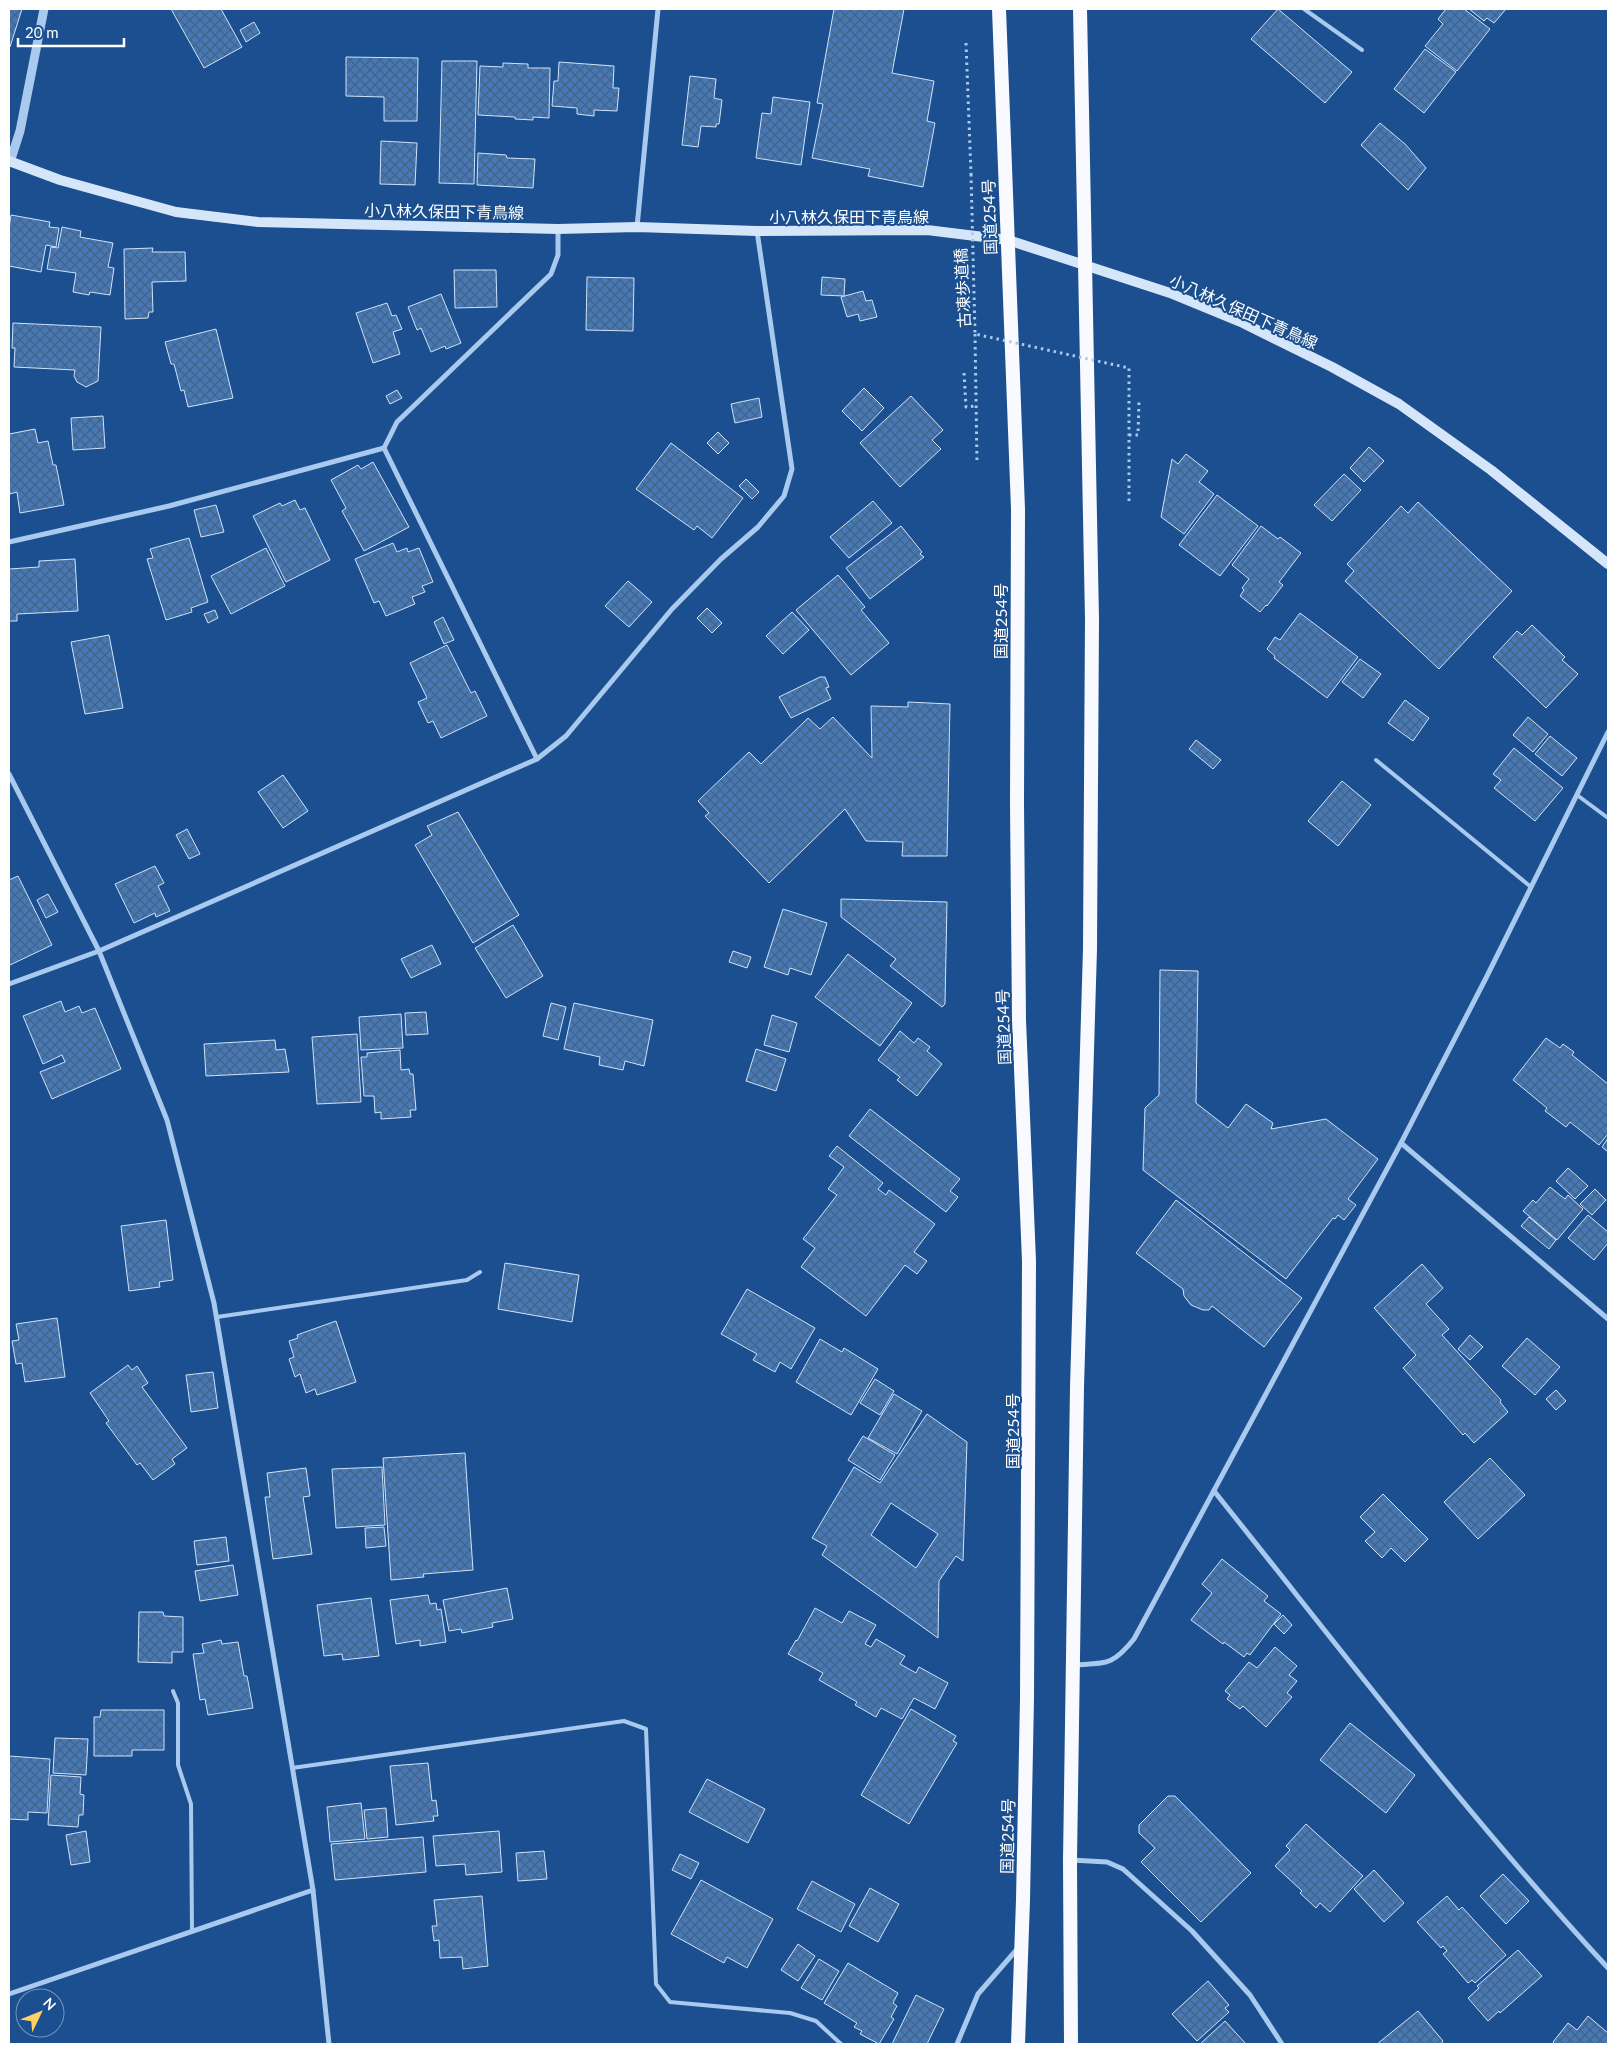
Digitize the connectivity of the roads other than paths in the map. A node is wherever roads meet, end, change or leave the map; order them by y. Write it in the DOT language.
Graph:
graph roads {
  1 [pos="44,9"];
  2 [pos="658,9"];
  3 [pos="999,9"];
  4 [pos="1080,9"];
  5 [pos="1304,9"];
  6 [pos="1362,50"];
  7 [pos="9,162"];
  8 [pos="637,227"];
  9 [pos="558,229"];
  10 [pos="757,231"];
  11 [pos="1008,240"];
  12 [pos="1084,264"];
  13 [pos="384,448"];
  14 [pos="9,542"];
  15 [pos="1608,564"];
  16 [pos="1608,732"];
  17 [pos="537,759"];
  18 [pos="1376,760"];
  19 [pos="9,774"];
  20 [pos="1577,795"];
  21 [pos="1608,818"];
  22 [pos="1531,887"];
  23 [pos="99,951"];
  24 [pos="9,984"];
  25 [pos="1401,1143"];
  26 [pos="480,1272"];
  27 [pos="217,1316"];
  28 [pos="1608,1319"];
  29 [pos="1214,1491"];
  30 [pos="1074,1664"];
  31 [pos="173,1691"];
  32 [pos="292,1768"];
  33 [pos="1070,1860"];
  34 [pos="313,1890"];
  35 [pos="192,1931"];
  36 [pos="1022,1944"];
  37 [pos="1608,1968"];
  38 [pos="9,1994"];
  39 [pos="329,2044"];
  40 [pos="841,2044"];
  41 [pos="957,2044"];
  42 [pos="1018,2044"];
  43 [pos="1071,2044"];
  44 [pos="1282,2044"];
  1 -- 7 [label="street"];
  2 -- 8 [label="street"];
  3 -- 11 [label="highway, 国道254号"];
  4 -- 12 [label="highway"];
  5 -- 6 [label="lane"];
  7 -- 9 [label="main road, 小八林久保田下青鳥線"];
  8 -- 9 [label="main road, 小八林久保田下青鳥線"];
  8 -- 10 [label="main road, 小八林久保田下青鳥線"];
  9 -- 13 [label="street"];
  10 -- 11 [label="main road, 小八林久保田下青鳥線"];
  10 -- 17 [label="street"];
  11 -- 12 [label="main road, 小八林久保田下青鳥線"];
  11 -- 36 [label="highway, 国道254号"];
  12 -- 15 [label="main road, 小八林久保田下青鳥線"];
  12 -- 30 [label="highway"];
  13 -- 14 [label="street"];
  13 -- 17 [label="street"];
  16 -- 20 [label="street"];
  17 -- 23 [label="street"];
  18 -- 22 [label="lane"];
  19 -- 23 [label="street"];
  20 -- 21 [label="lane"];
  20 -- 22 [label="street"];
  22 -- 25 [label="street"];
  23 -- 24 [label="street"];
  23 -- 27 [label="street"];
  25 -- 28 [label="street"];
  25 -- 29 [label="street"];
  26 -- 27 [label="lane"];
  27 -- 32 [label="street"];
  29 -- 30 [label="street"];
  29 -- 37 [label="street"];
  30 -- 33 [label="highway"];
  31 -- 35 [label="lane"];
  32 -- 34 [label="street"];
  32 -- 40 [label="lane"];
  33 -- 43 [label="highway"];
  33 -- 44 [label="street"];
  34 -- 35 [label="street"];
  34 -- 39 [label="street"];
  35 -- 38 [label="street"];
  36 -- 41 [label="street"];
  36 -- 42 [label="highway, 国道254号"];
}
